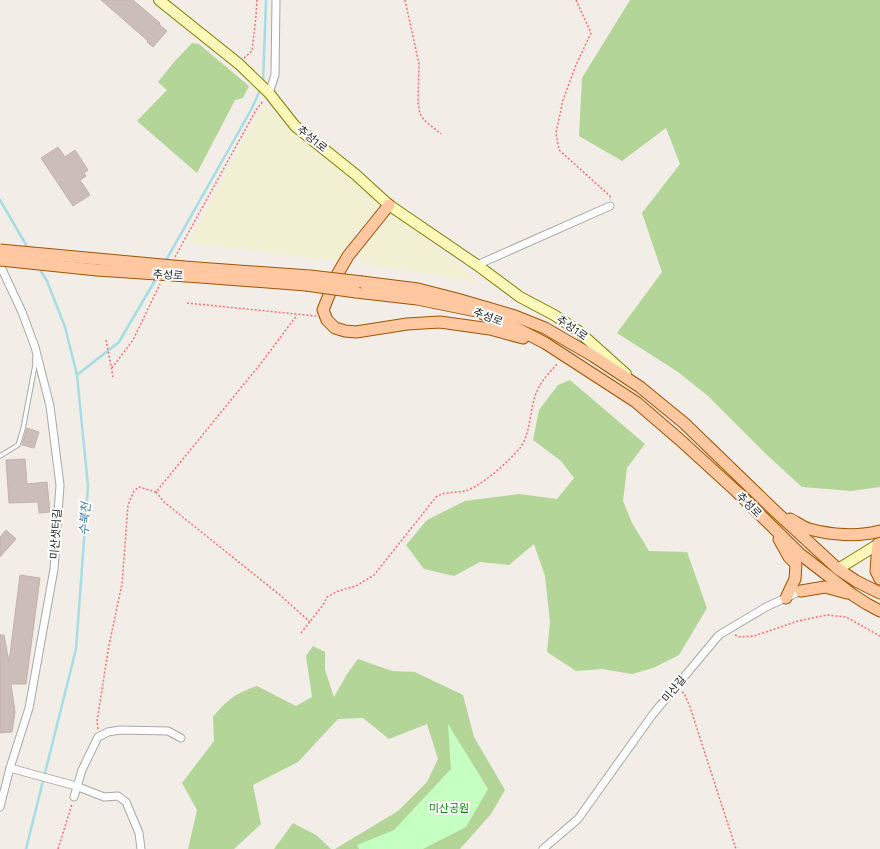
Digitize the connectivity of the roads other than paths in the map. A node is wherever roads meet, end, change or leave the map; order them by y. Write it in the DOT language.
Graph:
graph roads {
  1 [pos="159,0"];
  2 [pos="276,0"];
  3 [pos="267,91"];
  4 [pos="390,205"];
  5 [pos="610,206"];
  6 [pos="0,250"];
  7 [pos="0,260"];
  8 [pos="0,265"];
  9 [pos="477,265"];
  10 [pos="185,271"];
  11 [pos="359,287"];
  12 [pos="545,343"];
  13 [pos="35,346"];
  14 [pos="640,387"];
  15 [pos="0,456"];
  16 [pos="775,511"];
  17 [pos="771,526"];
  18 [pos="880,531"];
  19 [pos="879,544"];
  20 [pos="838,569"];
  21 [pos="830,578"];
  22 [pos="880,579"];
  23 [pos="801,591"];
  24 [pos="880,593"];
  25 [pos="853,595"];
  26 [pos="786,598"];
  27 [pos="880,611"];
  28 [pos="181,738"];
  29 [pos="14,768"];
  30 [pos="74,785"];
  31 [pos="74,796"];
  32 [pos="0,807"];
  33 [pos="141,849"];
  34 [pos="543,849"];
  1 -- 3 [label="street, 추성1로"];
  2 -- 3 [label="street"];
  3 -- 4 [label="street, 추성1로"];
  4 -- 9 [label="street, 추성1로"];
  4 -- 12 [label="main road"];
  5 -- 9 [label="street"];
  6 -- 10 [label="main road, 추성로, bridge"];
  7 -- 10 [label="main road, 추성로, bridge"];
  8 -- 13 [label="street, 미산샛터길"];
  9 -- 14 [label="street, 추성1로"];
  10 -- 11 [label="main road, 추성로, bridge"];
  11 -- 12 [label="main road, 추성로"];
  11 -- 14 [label="main road, 추성로"];
  12 -- 17 [label="main road, 추성로"];
  13 -- 15 [label="lane"];
  13 -- 29 [label="street, 미산샛터길"];
  14 -- 16 [label="main road, 추성로"];
  16 -- 18 [label="main road"];
  16 -- 20 [label="main road, 추성로"];
  17 -- 21 [label="main road, 추성로"];
  17 -- 26 [label="main road"];
  19 -- 20 [label="street"];
  19 -- 22 [label="main road"];
  20 -- 21 [label="street, 미산길"];
  20 -- 24 [label="main road, 추성로"];
  21 -- 23 [label="street, 미산길"];
  21 -- 25 [label="main road, 추성로"];
  23 -- 25 [label="main road"];
  23 -- 26 [label="street, 미산길"];
  25 -- 27 [label="main road, 추성로"];
  26 -- 34 [label="street, 미산길"];
  28 -- 30 [label="street"];
  29 -- 30 [label="street"];
  29 -- 32 [label="street, 미산샛터길"];
  30 -- 31 [label="street"];
  30 -- 33 [label="street"];
}
